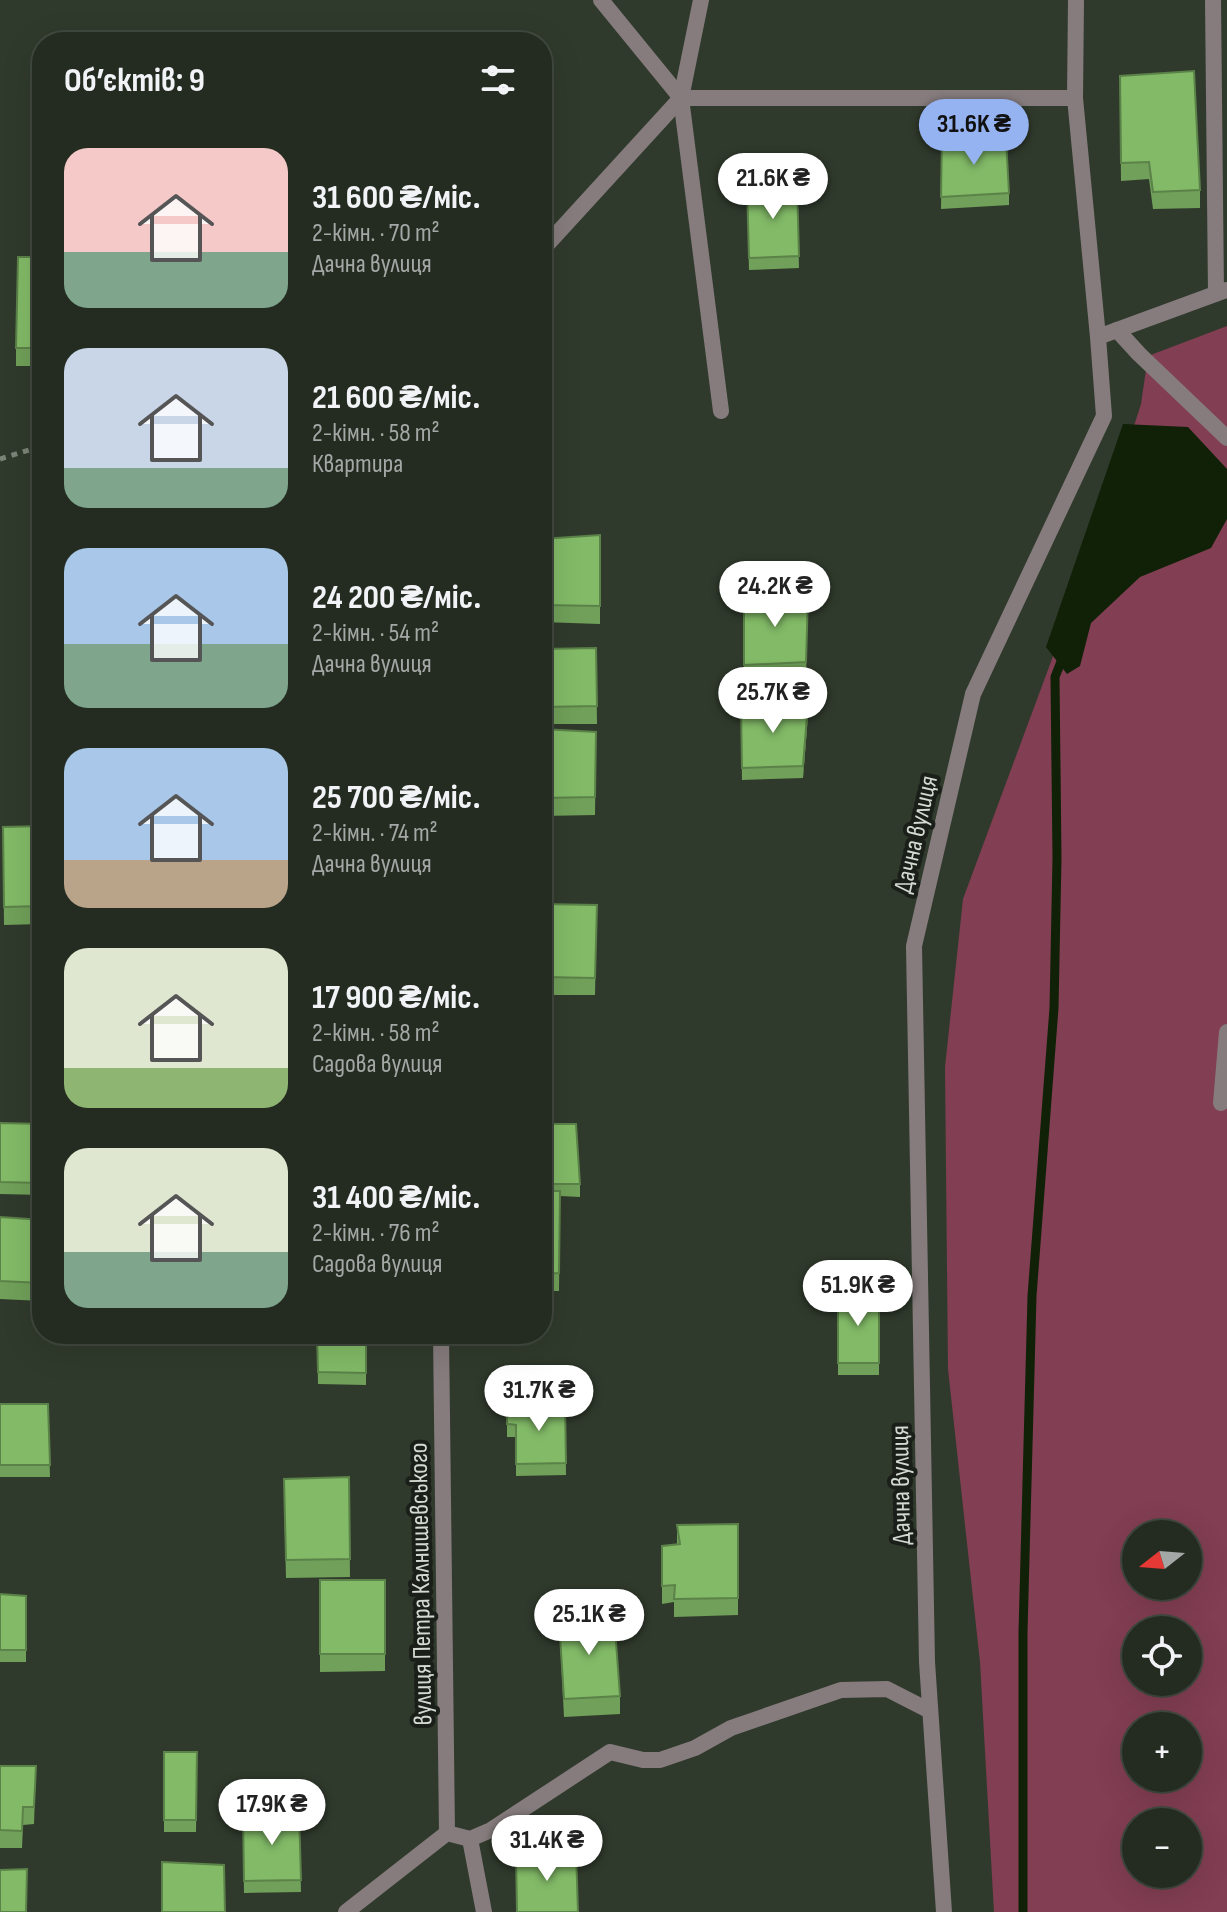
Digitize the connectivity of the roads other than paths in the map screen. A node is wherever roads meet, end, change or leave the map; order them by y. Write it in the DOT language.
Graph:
graph roads {
  1 [pos="601,0"];
  2 [pos="701,0"];
  3 [pos="1076,0"];
  4 [pos="1213,0"];
  5 [pos="681,98"];
  6 [pos="1075,98"];
  7 [pos="552,239"];
  8 [pos="1222,292"];
  9 [pos="1117,330"];
  10 [pos="1098,337"];
  11 [pos="721,411"];
  12 [pos="1227,438"];
  13 [pos="1227,1032"];
  14 [pos="1221,1103"];
  15 [pos="441,1344"];
  16 [pos="930,1711"];
  17 [pos="447,1833"];
  18 [pos="470,1839"];
  19 [pos="346,1912"];
  20 [pos="484,1912"];
  21 [pos="944,1912"];
  1 -- 5 [label="street"];
  2 -- 5 [label="street"];
  3 -- 6 [label="street, Дачна вулиця"];
  4 -- 8 [label="street"];
  5 -- 6 [label="street"];
  5 -- 7 [label="street"];
  5 -- 11 [label="street"];
  6 -- 10 [label="street, Дачна вулиця"];
  8 -- 9 [label="street"];
  9 -- 10 [label="street"];
  9 -- 12 [label="street"];
  10 -- 16 [label="street, Дачна вулиця"];
  13 -- 14 [label="street"];
  15 -- 17 [label="street, вулиця Петра Калнишевського"];
  16 -- 18 [label="street"];
  16 -- 21 [label="street, Дачна вулиця"];
  17 -- 18 [label="street"];
  17 -- 19 [label="street"];
  18 -- 20 [label="street"];
}
